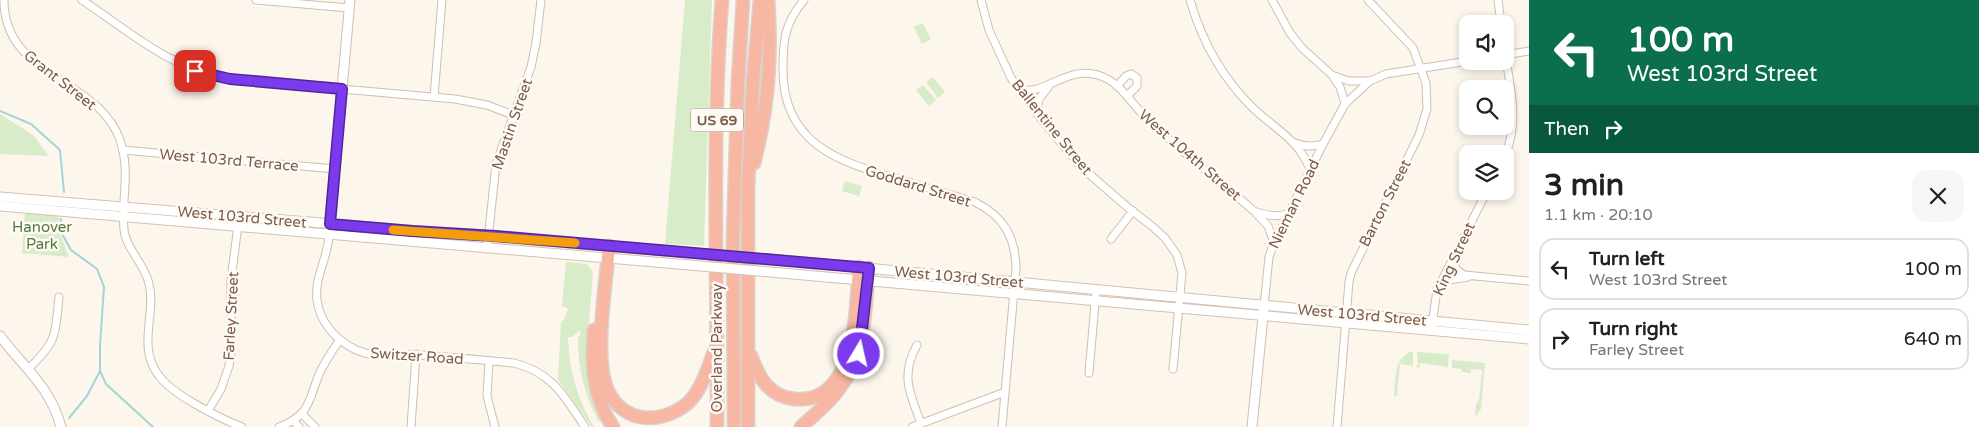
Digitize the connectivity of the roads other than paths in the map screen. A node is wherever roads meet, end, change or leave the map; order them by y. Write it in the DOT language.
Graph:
graph roads {
  1 [pos="4,0"];
  2 [pos="82,0"];
  3 [pos="256,0"];
  4 [pos="442,0"];
  5 [pos="541,0"];
  6 [pos="722,0"];
  7 [pos="743,0"];
  8 [pos="760,0"];
  9 [pos="768,0"];
  10 [pos="804,0"];
  11 [pos="981,0"];
  12 [pos="1190,0"];
  13 [pos="1272,0"];
  14 [pos="1368,0"];
  15 [pos="1498,0"];
  16 [pos="350,4"];
  17 [pos="1499,15"];
  18 [pos="1529,51"];
  19 [pos="1514,53"];
  20 [pos="1459,62"];
  21 [pos="1422,68"];
  22 [pos="1507,70"];
  23 [pos="1332,75"];
  24 [pos="1370,81"];
  25 [pos="1053,83"];
  26 [pos="1016,86"];
  27 [pos="1117,86"];
  28 [pos="342,89"];
  29 [pos="1127,96"];
  30 [pos="434,97"];
  31 [pos="1345,104"];
  32 [pos="1037,114"];
  33 [pos="513,115"];
  34 [pos="1293,141"];
  35 [pos="1323,144"];
  36 [pos="1508,145"];
  37 [pos="123,150"];
  38 [pos="335,169"];
  39 [pos="1310,169"];
  40 [pos="748,188"];
  41 [pos="0,197"];
  42 [pos="1482,200"];
  43 [pos="0,206"];
  44 [pos="1132,211"];
  45 [pos="124,212"];
  46 [pos="1255,212"];
  47 [pos="1288,213"];
  48 [pos="239,221"];
  49 [pos="330,229"];
  50 [pos="488,235"];
  51 [pos="1111,239"];
  52 [pos="1274,243"];
  53 [pos="487,248"];
  54 [pos="604,251"];
  55 [pos="1452,260"];
  56 [pos="864,274"];
  57 [pos="1474,277"];
  58 [pos="1528,280"];
  59 [pos="1015,281"];
  60 [pos="1439,285"];
  61 [pos="1014,293"];
  62 [pos="1096,295"];
  63 [pos="59,297"];
  64 [pos="1179,303"];
  65 [pos="1263,311"];
  66 [pos="1346,318"];
  67 [pos="1432,326"];
  68 [pos="1529,330"];
  69 [pos="1529,339"];
  70 [pos="1,340"];
  71 [pos="340,340"];
  72 [pos="717,345"];
  73 [pos="917,345"];
  74 [pos="748,348"];
  75 [pos="416,354"];
  76 [pos="489,360"];
  77 [pos="28,368"];
  78 [pos="1173,369"];
  79 [pos="1089,373"];
  80 [pos="1005,392"];
  81 [pos="208,411"];
  82 [pos="302,414"];
  83 [pos="921,423"];
  84 [pos="297,424"];
  85 [pos="61,427"];
  86 [pos="242,427"];
  87 [pos="279,427"];
  88 [pos="315,427"];
  89 [pos="412,427"];
  90 [pos="495,427"];
  91 [pos="586,427"];
  92 [pos="613,427"];
  93 [pos="717,427"];
  94 [pos="734,427"];
  95 [pos="748,427"];
  96 [pos="801,427"];
  97 [pos="912,427"];
  98 [pos="1002,427"];
  99 [pos="1252,427"];
  100 [pos="1336,427"];
  1 -- 37 [label="street, Grant Street"];
  2 -- 28 [label="street"];
  3 -- 16 [label="street"];
  4 -- 30 [label="street"];
  5 -- 33 [label="street, Mastin Street"];
  6 -- 72 [label="highway, Overland Parkway / US 69"];
  7 -- 94 [label="highway, Overland Parkway / US 69"];
  8 -- 40 [label="highway"];
  9 -- 40 [label="highway"];
  10 -- 59 [label="street, Goddard Street"];
  11 -- 26 [label="street, Ballentine Street"];
  12 -- 34 [label="street"];
  13 -- 23 [label="street"];
  14 -- 21 [label="street, Barton Street"];
  15 -- 17 [label="street"];
  16 -- 28 [label="main road"];
  18 -- 19 [label="street"];
  20 -- 21 [label="street, Nieman Road"];
  21 -- 24 [label="street, Nieman Road"];
  21 -- 66 [label="street, Barton Street"];
  22 -- 36 [label="street"];
  23 -- 24 [label="street"];
  23 -- 31 [label="street"];
  24 -- 31 [label="street, Nieman Road"];
  25 -- 26 [label="street, West 104th Street"];
  25 -- 27 [label="street, West 104th Street"];
  25 -- 32 [label="street"];
  26 -- 32 [label="street, Ballentine Street"];
  27 -- 29 [label="street, West 104th Street"];
  27 -- 29 [label="street, West 104th Street"];
  28 -- 30 [label="street"];
  28 -- 38 [label="main road"];
  29 -- 46 [label="street, West 104th Street"];
  30 -- 33 [label="street"];
  31 -- 35 [label="street, Nieman Road"];
  32 -- 44 [label="street, Ballentine Street"];
  33 -- 50 [label="street, Mastin Street"];
  34 -- 35 [label="street"];
  34 -- 39 [label="street"];
  35 -- 39 [label="street, Nieman Road"];
  37 -- 38 [label="street, West 103rd Terrace"];
  37 -- 45 [label="street, Grant Street"];
  38 -- 49 [label="main road"];
  39 -- 47 [label="street, Nieman Road"];
  40 -- 74 [label="highway"];
  41 -- 45 [label="main road, West 103rd Street"];
  42 -- 55 [label="street, King Street"];
  43 -- 45 [label="main road, West 103rd Street"];
  44 -- 51 [label="street"];
  44 -- 64 [label="street, Ballentine Street"];
  45 -- 48 [label="main road, West 103rd Street"];
  45 -- 81 [label="street, Grant Street"];
  46 -- 47 [label="street, West 104th Street"];
  46 -- 52 [label="street, West 104th Street"];
  47 -- 52 [label="street, Nieman Road"];
  48 -- 49 [label="main road, West 103rd Street"];
  48 -- 81 [label="street, Farley Street"];
  49 -- 50 [label="main road, West 103rd Street"];
  49 -- 53 [label="main road, West 103rd Street"];
  49 -- 71 [label="street, Switzer Road"];
  50 -- 53 [label="street, Mastin Street"];
  50 -- 54 [label="main road, West 103rd Street"];
  52 -- 65 [label="street, Nieman Road"];
  53 -- 54 [label="main road, West 103rd Street"];
  54 -- 56 [label="main road, West 103rd Street, bridge"];
  54 -- 56 [label="main road, West 103rd Street, bridge"];
  54 -- 72 [label="highway"];
  54 -- 92 [label="highway"];
  55 -- 57 [label="street"];
  55 -- 60 [label="street, King Street"];
  56 -- 59 [label="main road, West 103rd Street"];
  56 -- 61 [label="main road, West 103rd Street"];
  56 -- 74 [label="highway"];
  56 -- 96 [label="highway"];
  57 -- 58 [label="street"];
  57 -- 60 [label="street"];
  59 -- 61 [label="street, Goddard Street"];
  59 -- 62 [label="main road, West 103rd Street"];
  60 -- 67 [label="street, King Street"];
  61 -- 62 [label="main road, West 103rd Street"];
  61 -- 80 [label="street, Goddard Street"];
  62 -- 64 [label="main road, West 103rd Street"];
  62 -- 79 [label="street"];
  63 -- 77 [label="street"];
  64 -- 65 [label="main road, West 103rd Street"];
  64 -- 78 [label="street, Ballentine Street"];
  65 -- 66 [label="main road, West 103rd Street"];
  65 -- 99 [label="main road, Nieman Road"];
  66 -- 67 [label="main road, West 103rd Street"];
  66 -- 100 [label="street, Barton Street"];
  67 -- 68 [label="main road, West 103rd Street"];
  67 -- 69 [label="main road, West 103rd Street"];
  70 -- 77 [label="main road"];
  71 -- 75 [label="street, Switzer Road"];
  71 -- 82 [label="street"];
  72 -- 93 [label="highway, Overland Parkway / US 69"];
  73 -- 83 [label="street"];
  74 -- 95 [label="highway"];
  75 -- 76 [label="street, Switzer Road"];
  75 -- 89 [label="street"];
  76 -- 90 [label="street"];
  76 -- 91 [label="street, Switzer Road"];
  77 -- 85 [label="main road"];
  80 -- 83 [label="street"];
  80 -- 98 [label="street, Goddard Street"];
  81 -- 86 [label="street, Grant Street"];
  82 -- 84 [label="street"];
  82 -- 88 [label="street"];
  83 -- 97 [label="street"];
  84 -- 87 [label="street"];
}
